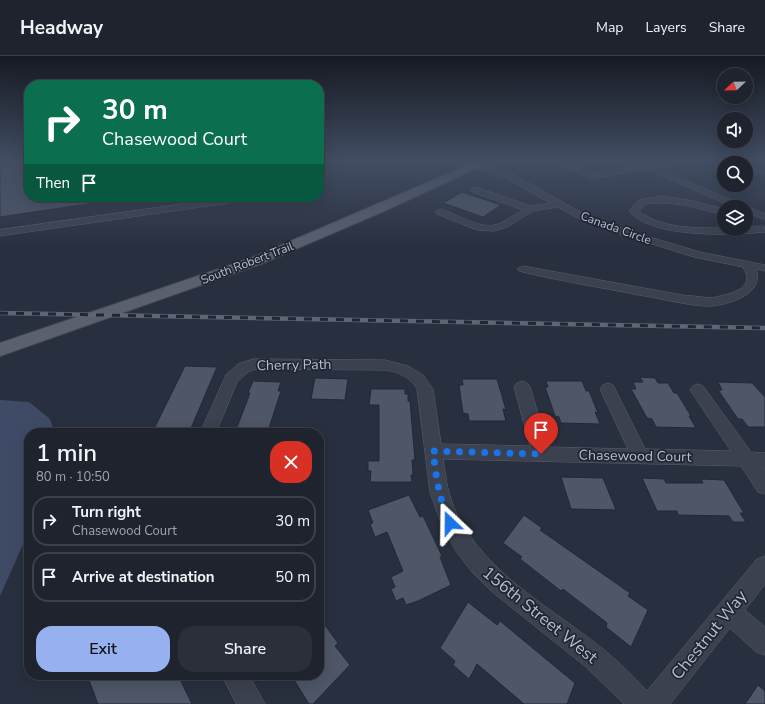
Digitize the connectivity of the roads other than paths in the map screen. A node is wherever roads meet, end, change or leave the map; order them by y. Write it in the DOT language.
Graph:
graph roads {
  1 [pos="421,190"];
  2 [pos="475,190"];
  3 [pos="535,190"];
  4 [pos="702,190"];
  5 [pos="725,200"];
  6 [pos="212,202"];
  7 [pos="558,204"];
  8 [pos="530,209"];
  9 [pos="717,210"];
  10 [pos="440,212"];
  11 [pos="753,212"];
  12 [pos="765,217"];
  13 [pos="753,225"];
  14 [pos="717,230"];
  15 [pos="753,230"];
  16 [pos="764,230"];
  17 [pos="0,233"];
  18 [pos="748,265"];
  19 [pos="765,268"];
  20 [pos="523,269"];
  21 [pos="0,350"];
  22 [pos="418,378"];
  23 [pos="522,387"];
  24 [pos="608,389"];
  25 [pos="698,390"];
  26 [pos="210,428"];
  27 [pos="433,451"];
  28 [pos="541,454"];
  29 [pos="640,456"];
  30 [pos="746,459"];
  31 [pos="765,461"];
  32 [pos="765,486"];
  33 [pos="765,567"];
  34 [pos="729,611"];
  35 [pos="765,643"];
  36 [pos="238,680"];
  37 [pos="252,704"];
  38 [pos="642,704"];
  39 [pos="653,704"];
  1 -- 21 [label="main road, South Robert Trail"];
  2 -- 8 [label="street"];
  3 -- 7 [label="street, Canada Circle"];
  4 -- 5 [label="street"];
  6 -- 17 [label="street"];
  7 -- 8 [label="street"];
  7 -- 18 [label="street, Canada Circle"];
  8 -- 10 [label="street"];
  9 -- 14 [label="street"];
  11 -- 12 [label="street"];
  13 -- 16 [label="street"];
  15 -- 16 [label="street"];
  18 -- 19 [label="street, Canada Circle"];
  18 -- 20 [label="street"];
  22 -- 26 [label="street, Cherry Path"];
  22 -- 27 [label="street, 156th Street West"];
  23 -- 28 [label="street"];
  24 -- 29 [label="street"];
  25 -- 30 [label="street"];
  27 -- 28 [label="street, Chasewood Court"];
  27 -- 38 [label="street, 156th Street West"];
  28 -- 29 [label="street, Chasewood Court"];
  29 -- 30 [label="street, Chasewood Court"];
  30 -- 31 [label="street, Chasewood Court"];
  30 -- 32 [label="street"];
  33 -- 34 [label="street, Chestnut Way"];
  34 -- 35 [label="street"];
  34 -- 39 [label="street, Chestnut Way"];
  36 -- 37 [label="street"];
}
